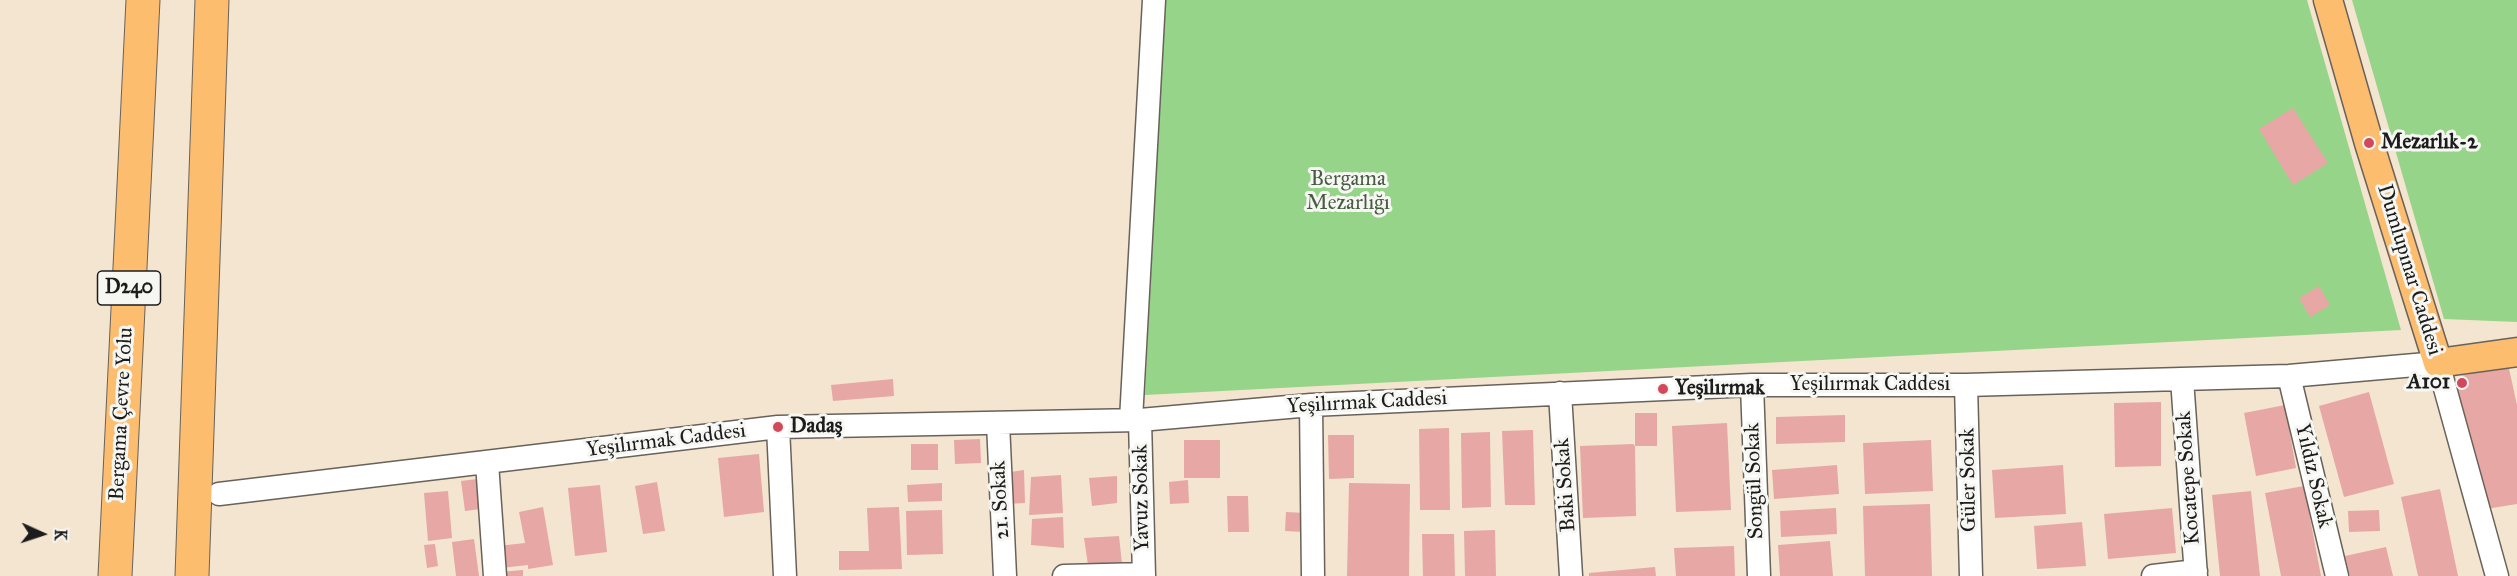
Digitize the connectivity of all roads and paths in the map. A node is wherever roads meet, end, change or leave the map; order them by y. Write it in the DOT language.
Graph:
graph roads {
  1 [pos="143,0"];
  2 [pos="212,0"];
  3 [pos="1154,0"];
  4 [pos="2328,0"];
  5 [pos="2517,352"];
  6 [pos="2438,363"];
  7 [pos="2289,376"];
  8 [pos="2182,380"];
  9 [pos="1752,385"];
  10 [pos="1966,385"];
  11 [pos="1560,393"];
  12 [pos="1311,405"];
  13 [pos="1136,420"];
  14 [pos="998,423"];
  15 [pos="778,427"];
  16 [pos="488,463"];
  17 [pos="219,494"];
  18 [pos="2196,574"];
  19 [pos="1144,575"];
  20 [pos="115,576"];
  21 [pos="192,576"];
  22 [pos="495,576"];
  23 [pos="785,576"];
  24 [pos="1005,576"];
  25 [pos="1064,576"];
  26 [pos="1313,576"];
  27 [pos="1571,576"];
  28 [pos="1759,576"];
  29 [pos="1971,576"];
  30 [pos="2153,576"];
  31 [pos="2337,576"];
  32 [pos="2497,576"];
  1 -- 20 [label="highway, Bergama Çevre Yolu / D240"];
  2 -- 21 [label="highway"];
  3 -- 13 [label="street, Yavuz Sokak"];
  4 -- 6 [label="main road, Dumlupınar Caddesi"];
  5 -- 6 [label="main road, Yeşilırmak Caddesi"];
  6 -- 7 [label="street, Yeşilırmak Caddesi"];
  6 -- 32 [label="street, Dumlupınar Caddesi"];
  7 -- 8 [label="street, Yeşilırmak Caddesi"];
  7 -- 31 [label="street, Yıldız Sokak"];
  8 -- 10 [label="street, Yeşilırmak Caddesi"];
  8 -- 18 [label="street, Kocatepe Sokak"];
  9 -- 10 [label="street, Yeşilırmak Caddesi"];
  9 -- 11 [label="street, Yeşilırmak Caddesi"];
  9 -- 28 [label="street, Songül Sokak"];
  10 -- 29 [label="street, Güler Sokak"];
  11 -- 12 [label="street, Yeşilırmak Caddesi"];
  11 -- 27 [label="street, Baki Sokak"];
  12 -- 13 [label="street, Yeşilırmak Caddesi"];
  12 -- 26 [label="street"];
  13 -- 14 [label="street, Yeşilırmak Caddesi"];
  13 -- 19 [label="street, Yavuz Sokak"];
  14 -- 15 [label="street, Yeşilırmak Caddesi"];
  14 -- 24 [label="street, 21. Sokak"];
  15 -- 16 [label="street, Yeşilırmak Caddesi"];
  15 -- 23 [label="street"];
  16 -- 17 [label="street, Yeşilırmak Caddesi"];
  16 -- 22 [label="street"];
  18 -- 30 [label="street"];
  19 -- 25 [label="street"];
}
